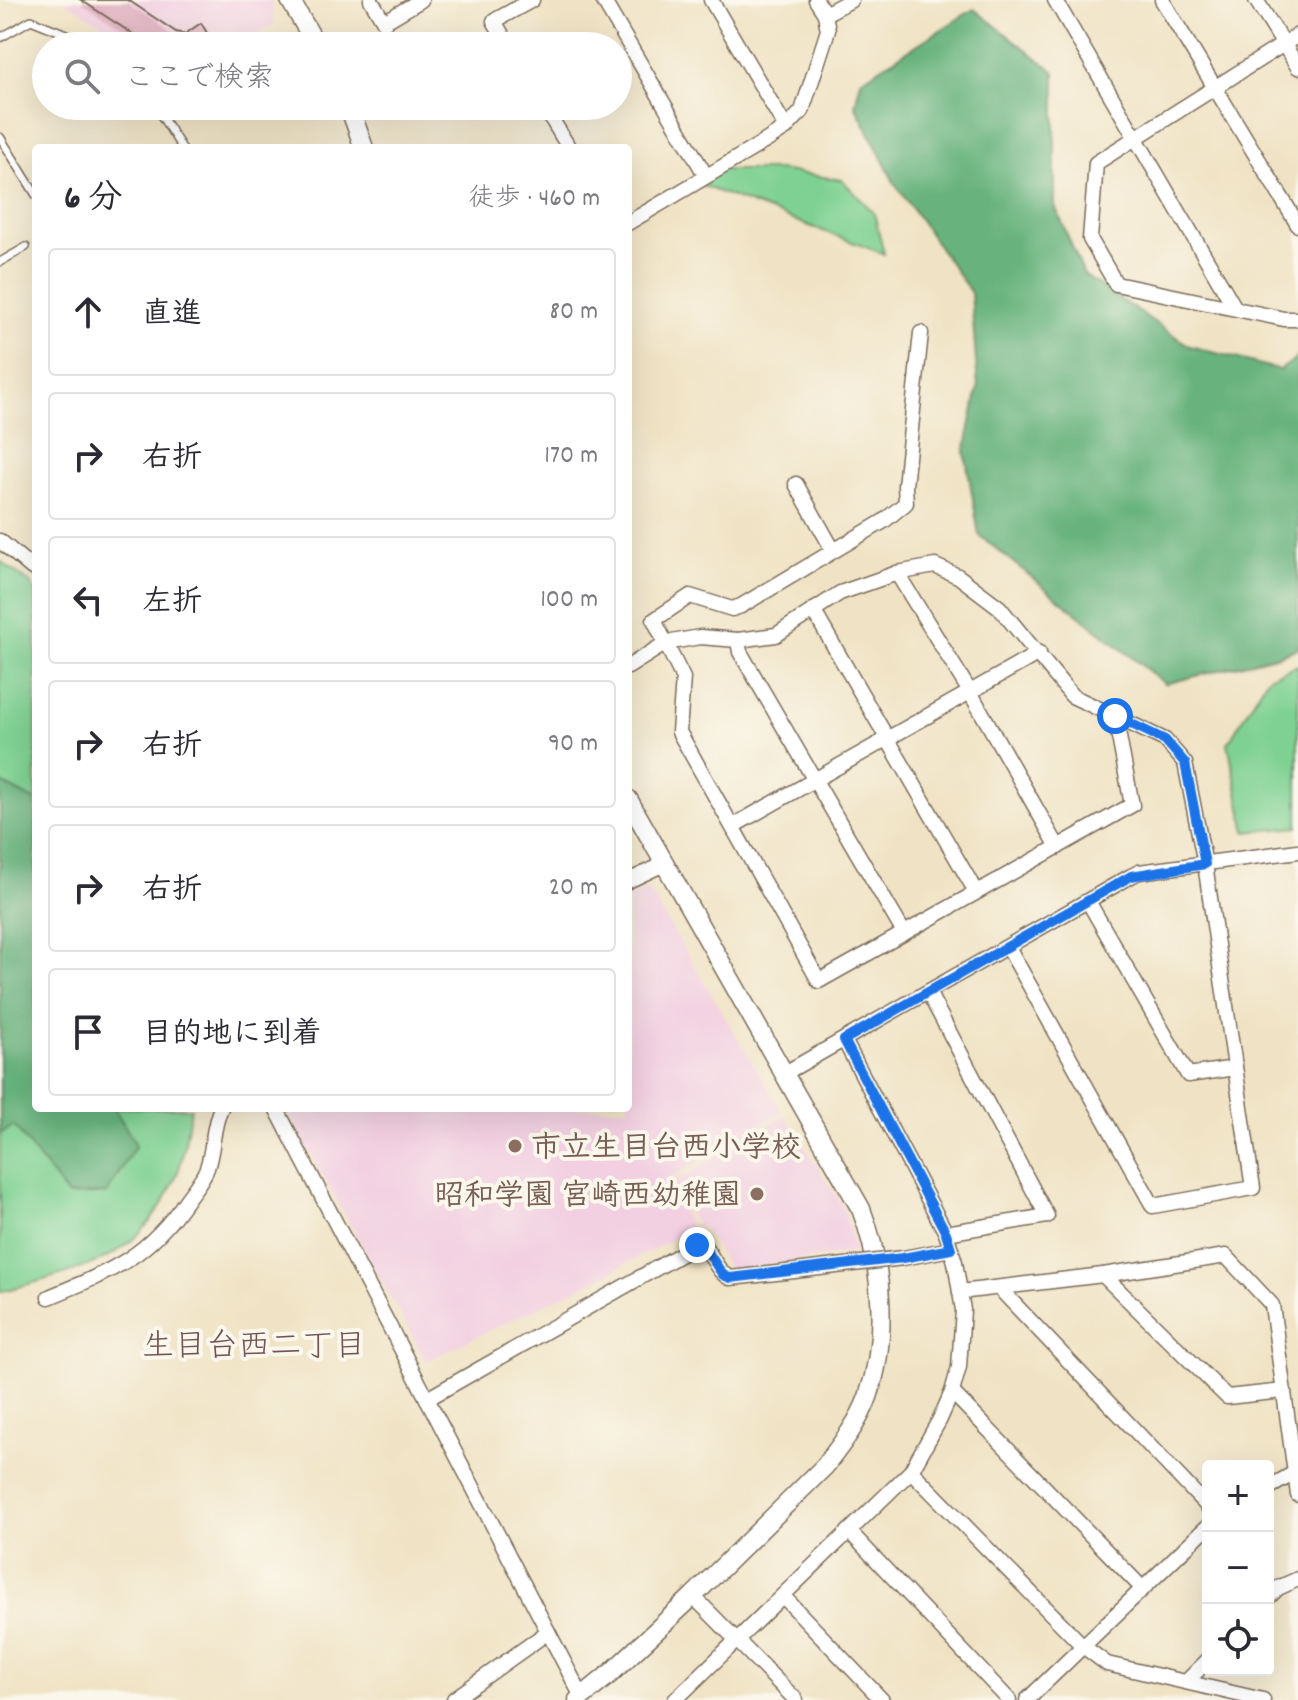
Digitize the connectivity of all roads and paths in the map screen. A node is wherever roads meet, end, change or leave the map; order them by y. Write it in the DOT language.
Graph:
graph roads {
  1 [pos="290,0"];
  2 [pos="371,0"];
  3 [pos="421,0"];
  4 [pos="532,0"];
  5 [pos="603,0"];
  6 [pos="711,0"];
  7 [pos="816,0"];
  8 [pos="851,0"];
  9 [pos="1055,0"];
  10 [pos="1162,0"];
  11 [pos="1256,0"];
  12 [pos="825,14"];
  13 [pos="61,32"];
  14 [pos="309,32"];
  15 [pos="501,32"];
  16 [pos="622,32"];
  17 [pos="1298,35"];
  18 [pos="0,38"];
  19 [pos="1284,44"];
  20 [pos="632,50"];
  21 [pos="1298,67"];
  22 [pos="1215,88"];
  23 [pos="164,120"];
  24 [pos="354,120"];
  25 [pos="552,120"];
  26 [pos="786,128"];
  27 [pos="0,137"];
  28 [pos="1136,137"];
  29 [pos="179,144"];
  30 [pos="363,144"];
  31 [pos="567,144"];
  32 [pos="706,176"];
  33 [pos="32,189"];
  34 [pos="632,221"];
  35 [pos="1298,225"];
  36 [pos="26,247"];
  37 [pos="0,262"];
  38 [pos="1235,308"];
  39 [pos="1298,319"];
  40 [pos="921,333"];
  41 [pos="796,484"];
  42 [pos="0,541"];
  43 [pos="833,550"];
  44 [pos="32,568"];
  45 [pos="897,573"];
  46 [pos="813,610"];
  47 [pos="738,640"];
  48 [pos="666,643"];
  49 [pos="1039,653"];
  50 [pos="632,664"];
  51 [pos="970,692"];
  52 [pos="1115,716"];
  53 [pos="888,739"];
  54 [pos="813,781"];
  55 [pos="632,806"];
  56 [pos="733,826"];
  57 [pos="1058,847"];
  58 [pos="1298,851"];
  59 [pos="664,864"];
  60 [pos="1205,864"];
  61 [pos="632,879"];
  62 [pos="976,892"];
  63 [pos="1088,901"];
  64 [pos="904,933"];
  65 [pos="1008,947"];
  66 [pos="928,992"];
  67 [pos="844,1040"];
  68 [pos="1235,1068"];
  69 [pos="785,1073"];
  70 [pos="219,1112"];
  71 [pos="278,1112"];
  72 [pos="946,1233"];
  73 [pos="951,1249"];
  74 [pos="1103,1275"];
  75 [pos="999,1288"];
  76 [pos="960,1292"];
  77 [pos="49,1297"];
  78 [pos="1284,1391"];
  79 [pos="952,1392"];
  80 [pos="427,1399"];
  81 [pos="911,1471"];
  82 [pos="1296,1472"];
  83 [pos="1274,1485"];
  84 [pos="1298,1495"];
  85 [pos="1202,1501"];
  86 [pos="849,1531"];
  87 [pos="1202,1532"];
  88 [pos="1298,1579"];
  89 [pos="1143,1589"];
  90 [pos="1274,1592"];
  91 [pos="693,1596"];
  92 [pos="783,1596"];
  93 [pos="548,1632"];
  94 [pos="737,1640"];
  95 [pos="1083,1646"];
  96 [pos="1202,1666"];
  97 [pos="1186,1682"];
  98 [pos="454,1699"];
  99 [pos="580,1699"];
  100 [pos="675,1700"];
  101 [pos="796,1700"];
  102 [pos="882,1700"];
  103 [pos="1009,1700"];
  104 [pos="1027,1700"];
  105 [pos="1263,1700"];
  1 -- 14 [label="street"];
  2 -- 3 [label="street"];
  4 -- 15 [label="street"];
  5 -- 16 [label="street"];
  6 -- 26 [label="street"];
  7 -- 12 [label="street"];
  8 -- 12 [label="street"];
  9 -- 28 [label="street"];
  10 -- 22 [label="street"];
  11 -- 19 [label="street"];
  12 -- 26 [label="street"];
  13 -- 18 [label="lane"];
  17 -- 19 [label="street"];
  19 -- 21 [label="street"];
  19 -- 22 [label="street"];
  20 -- 32 [label="street"];
  22 -- 28 [label="street"];
  22 -- 35 [label="street"];
  23 -- 29 [label="lane"];
  24 -- 30 [label="street"];
  25 -- 31 [label="street"];
  26 -- 32 [label="street"];
  27 -- 33 [label="lane"];
  28 -- 38 [label="street"];
  28 -- 38 [label="street"];
  32 -- 34 [label="street"];
  36 -- 37 [label="lane"];
  38 -- 39 [label="street"];
  40 -- 43 [label="street"];
  41 -- 43 [label="street"];
  42 -- 44 [label="street"];
  43 -- 48 [label="street"];
  45 -- 46 [label="street"];
  45 -- 49 [label="street"];
  45 -- 51 [label="street"];
  46 -- 47 [label="street"];
  46 -- 53 [label="street"];
  47 -- 48 [label="street"];
  47 -- 54 [label="street"];
  48 -- 50 [label="street"];
  48 -- 56 [label="street"];
  49 -- 51 [label="street"];
  49 -- 52 [label="street"];
  51 -- 53 [label="street"];
  51 -- 57 [label="street"];
  52 -- 57 [label="street"];
  52 -- 60 [label="street"];
  53 -- 54 [label="street"];
  53 -- 62 [label="street"];
  54 -- 56 [label="street"];
  54 -- 64 [label="street"];
  55 -- 59 [label="street"];
  56 -- 64 [label="street"];
  57 -- 62 [label="street"];
  58 -- 60 [label="street"];
  59 -- 61 [label="street"];
  59 -- 69 [label="street"];
  60 -- 63 [label="street"];
  60 -- 68 [label="street"];
  62 -- 64 [label="street"];
  63 -- 65 [label="street"];
  63 -- 68 [label="street"];
  65 -- 66 [label="street"];
  65 -- 68 [label="street"];
  66 -- 67 [label="street"];
  66 -- 72 [label="street"];
  67 -- 69 [label="street"];
  67 -- 72 [label="street"];
  69 -- 91 [label="street"];
  70 -- 77 [label="street"];
  71 -- 80 [label="street"];
  72 -- 73 [label="street"];
  73 -- 76 [label="street"];
  73 -- 80 [label="street, bridge"];
  74 -- 75 [label="street"];
  74 -- 78 [label="street"];
  74 -- 78 [label="street"];
  75 -- 76 [label="street"];
  75 -- 85 [label="street"];
  76 -- 79 [label="street"];
  78 -- 82 [label="street"];
  79 -- 81 [label="street"];
  79 -- 89 [label="street"];
  80 -- 93 [label="street"];
  81 -- 86 [label="street"];
  81 -- 95 [label="street"];
  82 -- 83 [label="street"];
  82 -- 84 [label="street"];
  86 -- 92 [label="street"];
  86 -- 103 [label="street"];
  87 -- 89 [label="street"];
  88 -- 90 [label="street"];
  89 -- 95 [label="street"];
  91 -- 94 [label="street"];
  91 -- 99 [label="street"];
  92 -- 94 [label="street"];
  92 -- 102 [label="street"];
  93 -- 98 [label="street"];
  93 -- 99 [label="street"];
  94 -- 100 [label="street"];
  94 -- 101 [label="street"];
  95 -- 97 [label="street"];
  95 -- 104 [label="street"];
  96 -- 97 [label="street"];
  97 -- 105 [label="street"];
}
